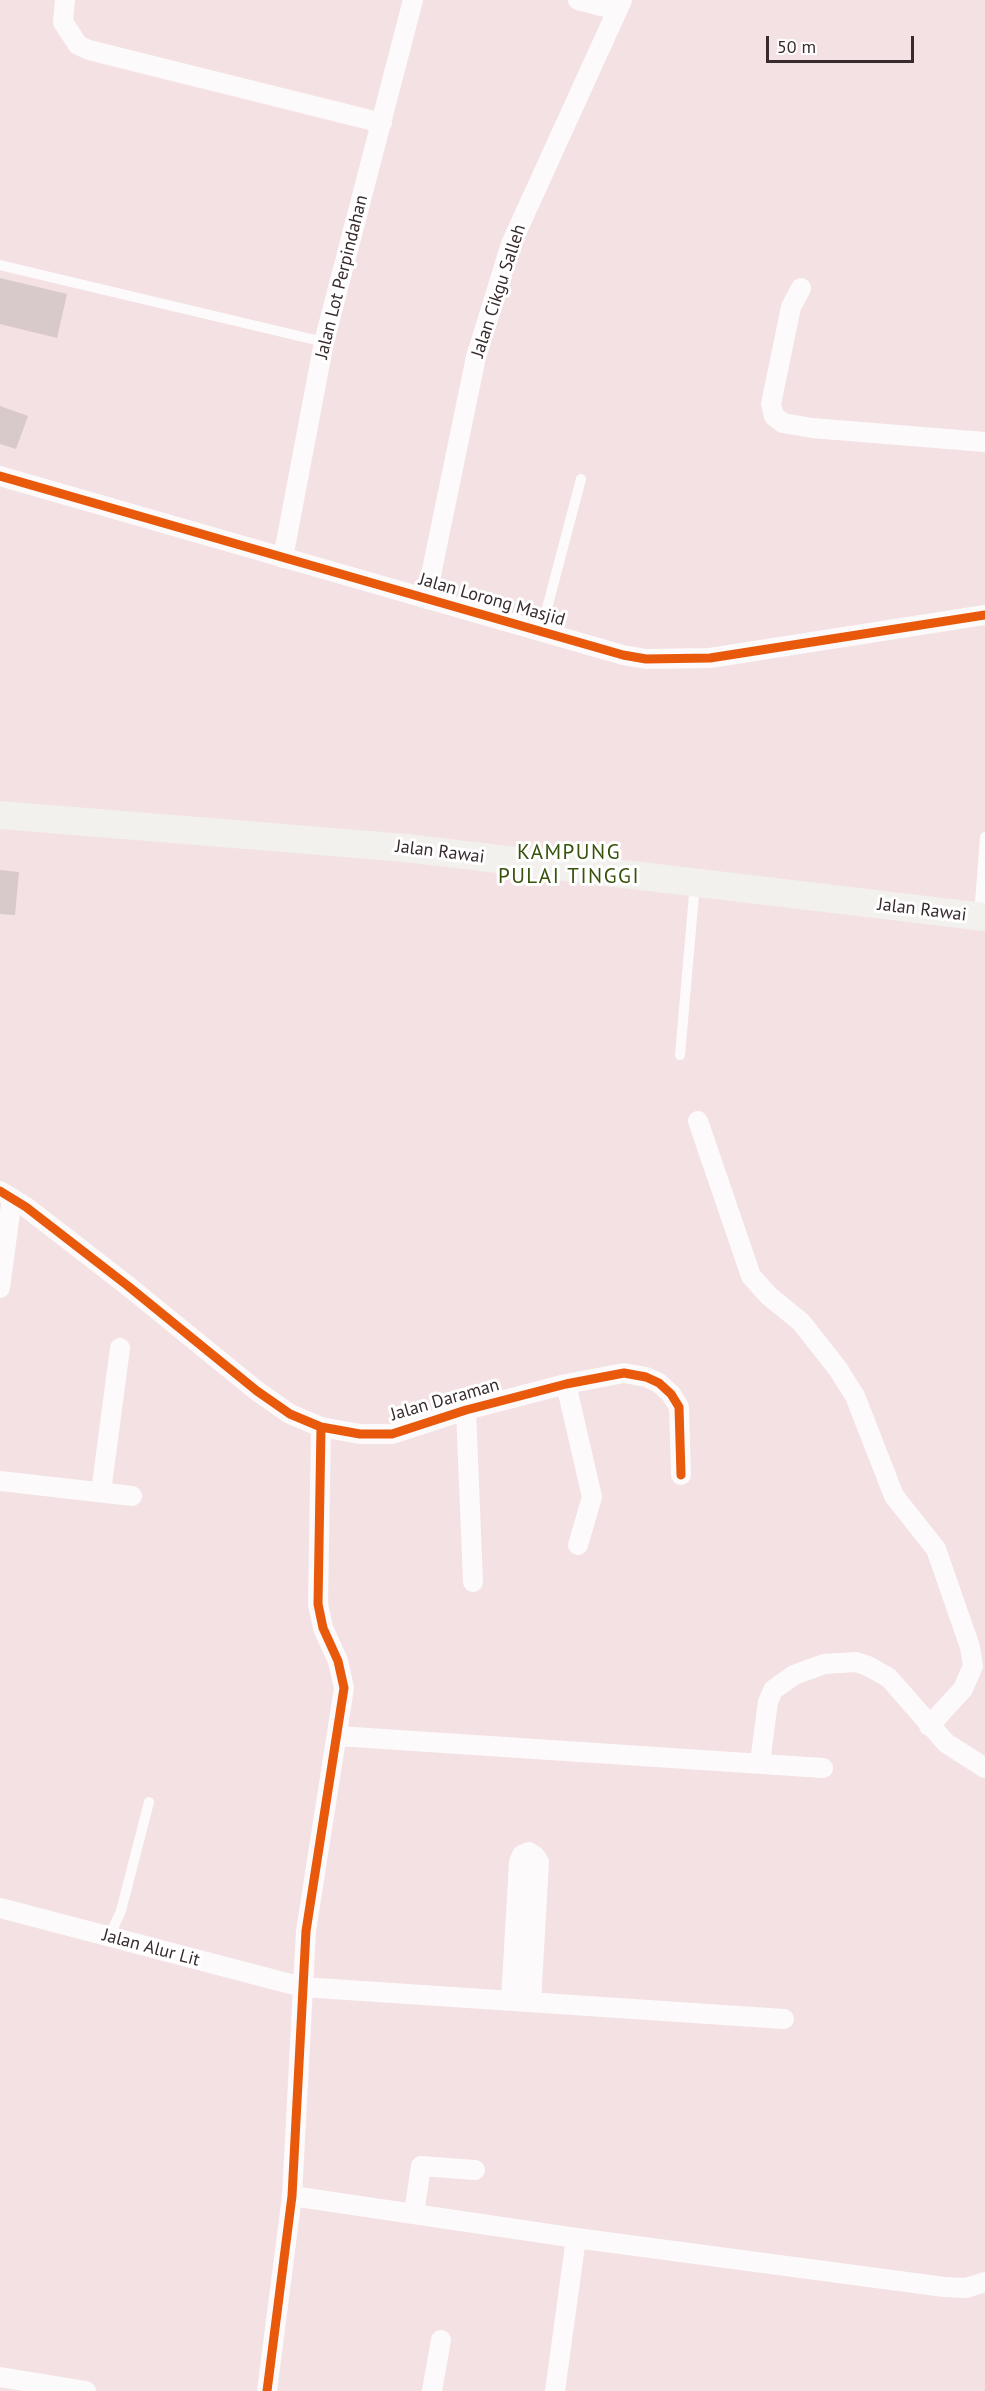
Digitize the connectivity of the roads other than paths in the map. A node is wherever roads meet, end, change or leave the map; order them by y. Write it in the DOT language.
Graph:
graph roads {
  1 [pos="65,0"];
  2 [pos="413,0"];
  3 [pos="578,0"];
  4 [pos="620,5"];
  5 [pos="382,123"];
  6 [pos="0,265"];
  7 [pos="801,288"];
  8 [pos="324,342"];
  9 [pos="985,442"];
  10 [pos="0,476"];
  11 [pos="581,479"];
  12 [pos="283,558"];
  13 [pos="426,599"];
  14 [pos="985,615"];
  15 [pos="541,631"];
  16 [pos="0,815"];
  17 [pos="985,837"];
  18 [pos="695,883"];
  19 [pos="982,917"];
  20 [pos="680,1054"];
  21 [pos="698,1121"];
  22 [pos="6,1195"];
  23 [pos="0,1288"];
  24 [pos="120,1348"];
  25 [pos="566,1384"];
  26 [pos="466,1410"];
  27 [pos="321,1427"];
  28 [pos="681,1475"];
  29 [pos="0,1481"];
  30 [pos="101,1492"];
  31 [pos="132,1496"];
  32 [pos="578,1545"];
  33 [pos="473,1582"];
  34 [pos="929,1726"];
  35 [pos="338,1736"];
  36 [pos="760,1762"];
  37 [pos="822,1768"];
  38 [pos="985,1768"];
  39 [pos="149,1802"];
  40 [pos="0,1908"];
  41 [pos="109,1937"];
  42 [pos="302,1987"];
  43 [pos="511,2000"];
  44 [pos="531,2002"];
  45 [pos="784,2019"];
  46 [pos="475,2170"];
  47 [pos="292,2196"];
  48 [pos="414,2214"];
  49 [pos="576,2238"];
  50 [pos="985,2282"];
  51 [pos="441,2340"];
  52 [pos="0,2376"];
  53 [pos="86,2391"];
  54 [pos="267,2391"];
  55 [pos="432,2391"];
  56 [pos="555,2391"];
  1 -- 5 [label="street"];
  2 -- 5 [label="street, Jalan Lot Perpindahan"];
  3 -- 4 [label="street"];
  4 -- 13 [label="street, Jalan Cikgu Salleh"];
  5 -- 8 [label="street, Jalan Lot Perpindahan"];
  6 -- 8 [label="lane"];
  7 -- 9 [label="street"];
  8 -- 12 [label="street, Jalan Lot Perpindahan"];
  10 -- 12 [label="street, Jalan Lorong Masjid"];
  11 -- 15 [label="lane"];
  12 -- 13 [label="street, Jalan Lorong Masjid"];
  13 -- 15 [label="street, Jalan Lorong Masjid"];
  14 -- 15 [label="street, Jalan Lorong Masjid"];
  16 -- 18 [label="main road, Jalan Rawai"];
  17 -- 19 [label="lane"];
  18 -- 19 [label="main road, Jalan Rawai"];
  18 -- 20 [label="lane"];
  21 -- 34 [label="street"];
  22 -- 23 [label="street"];
  22 -- 27 [label="street, Jalan Daraman"];
  24 -- 30 [label="street"];
  25 -- 26 [label="street, Jalan Daraman"];
  25 -- 28 [label="street, Jalan Daraman"];
  25 -- 32 [label="street"];
  26 -- 27 [label="street, Jalan Daraman"];
  26 -- 33 [label="street"];
  27 -- 35 [label="street"];
  29 -- 30 [label="street"];
  30 -- 31 [label="street"];
  34 -- 36 [label="street"];
  34 -- 38 [label="street"];
  35 -- 36 [label="street"];
  35 -- 42 [label="street"];
  36 -- 37 [label="street"];
  39 -- 41 [label="lane"];
  40 -- 41 [label="street, Jalan Alur Lit"];
  41 -- 42 [label="street, Jalan Alur Lit"];
  42 -- 43 [label="street, Jalan Alur Lit"];
  42 -- 47 [label="street"];
  43 -- 44 [label="street, Jalan Alur Lit"];
  43 -- 44 [label="street"];
  44 -- 45 [label="street, Jalan Alur Lit"];
  46 -- 48 [label="street"];
  47 -- 48 [label="street"];
  47 -- 54 [label="street"];
  48 -- 49 [label="street"];
  49 -- 50 [label="street"];
  49 -- 56 [label="street"];
  51 -- 55 [label="street"];
  52 -- 53 [label="street"];
}
